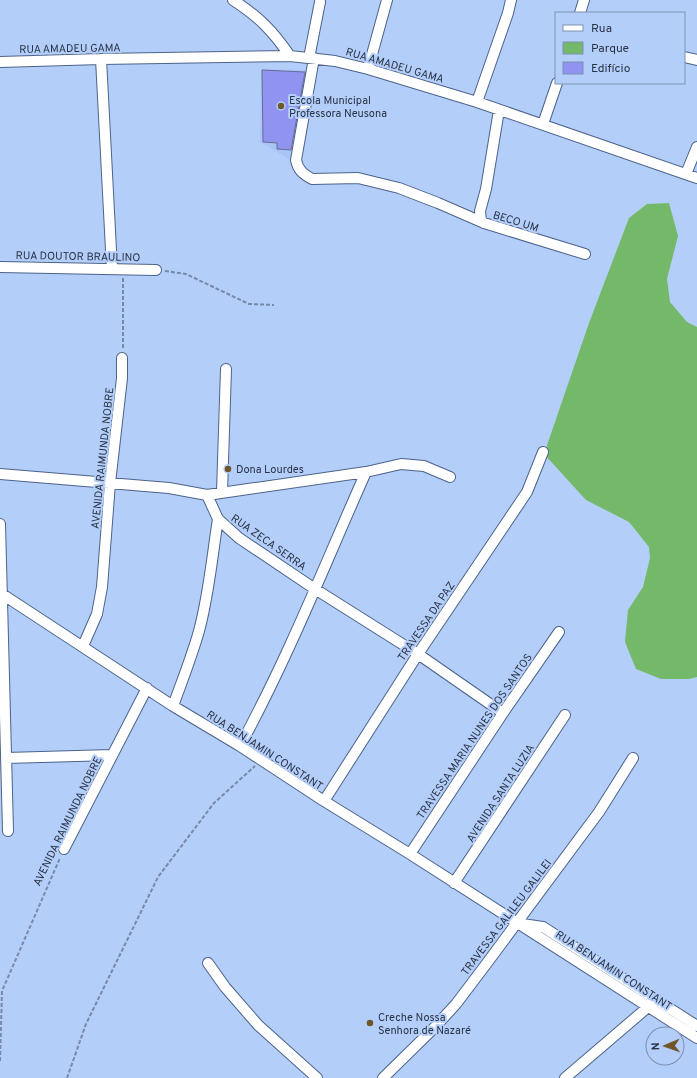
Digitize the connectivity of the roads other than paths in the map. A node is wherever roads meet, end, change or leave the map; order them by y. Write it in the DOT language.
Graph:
graph roads {
  1 [pos="232,0"];
  2 [pos="387,0"];
  3 [pos="511,0"];
  4 [pos="584,0"];
  5 [pos="320,2"];
  6 [pos="580,12"];
  7 [pos="290,56"];
  8 [pos="685,57"];
  9 [pos="312,58"];
  10 [pos="101,59"];
  11 [pos="697,60"];
  12 [pos="0,62"];
  13 [pos="368,68"];
  14 [pos="558,84"];
  15 [pos="477,102"];
  16 [pos="499,110"];
  17 [pos="543,124"];
  18 [pos="697,147"];
  19 [pos="686,174"];
  20 [pos="697,178"];
  21 [pos="484,223"];
  22 [pos="584,254"];
  23 [pos="0,267"];
  24 [pos="112,269"];
  25 [pos="156,270"];
  26 [pos="122,358"];
  27 [pos="226,370"];
  28 [pos="543,452"];
  29 [pos="366,472"];
  30 [pos="0,474"];
  31 [pos="450,477"];
  32 [pos="110,483"];
  33 [pos="222,492"];
  34 [pos="207,495"];
  35 [pos="218,519"];
  36 [pos="0,524"];
  37 [pos="315,589"];
  38 [pos="2,594"];
  39 [pos="559,632"];
  40 [pos="83,646"];
  41 [pos="418,654"];
  42 [pos="147,688"];
  43 [pos="173,706"];
  44 [pos="503,713"];
  45 [pos="565,715"];
  46 [pos="240,746"];
  47 [pos="112,755"];
  48 [pos="6,758"];
  49 [pos="633,758"];
  50 [pos="324,801"];
  51 [pos="8,831"];
  52 [pos="64,849"];
  53 [pos="410,854"];
  54 [pos="454,883"];
  55 [pos="517,923"];
  56 [pos="208,963"];
  57 [pos="655,999"];
  58 [pos="648,1007"];
  59 [pos="697,1026"];
  60 [pos="697,1038"];
  61 [pos="317,1078"];
  62 [pos="383,1078"];
  63 [pos="565,1078"];
  1 -- 7 [label="street"];
  2 -- 13 [label="street"];
  3 -- 15 [label="street"];
  4 -- 6 [label="street"];
  5 -- 9 [label="street"];
  7 -- 9 [label="street, RUA AMADEU GAMA"];
  7 -- 10 [label="street, RUA AMADEU GAMA"];
  8 -- 11 [label="street"];
  9 -- 13 [label="street, RUA AMADEU GAMA"];
  9 -- 21 [label="street"];
  10 -- 12 [label="street, RUA AMADEU GAMA"];
  10 -- 24 [label="street"];
  13 -- 15 [label="street, RUA AMADEU GAMA"];
  14 -- 17 [label="street"];
  15 -- 16 [label="street, RUA AMADEU GAMA"];
  16 -- 17 [label="street, RUA AMADEU GAMA"];
  16 -- 21 [label="street, BECO UM"];
  17 -- 19 [label="street, RUA AMADEU GAMA"];
  18 -- 19 [label="street"];
  19 -- 20 [label="street, RUA AMADEU GAMA"];
  21 -- 22 [label="street, BECO UM"];
  23 -- 24 [label="street, RUA DOUTOR BRAULINO"];
  24 -- 25 [label="street, RUA DOUTOR BRAULINO"];
  26 -- 32 [label="street, AVENIDA RAIMUNDA NOBRE"];
  27 -- 33 [label="street"];
  28 -- 41 [label="street, TRAVESSA DA PAZ"];
  29 -- 31 [label="street"];
  29 -- 33 [label="street"];
  29 -- 37 [label="street"];
  30 -- 32 [label="street"];
  32 -- 34 [label="street"];
  32 -- 40 [label="street, AVENIDA RAIMUNDA NOBRE"];
  33 -- 34 [label="street"];
  34 -- 35 [label="street, RUA ZECA SERRA"];
  35 -- 37 [label="street, RUA ZECA SERRA"];
  35 -- 43 [label="street"];
  36 -- 38 [label="street"];
  37 -- 41 [label="street, RUA ZECA SERRA"];
  37 -- 46 [label="street"];
  38 -- 40 [label="street, RUA BENJAMIN CONSTANT"];
  38 -- 48 [label="street"];
  39 -- 44 [label="street, TRAVESSA MARIA NUNES DOS SANTOS"];
  40 -- 42 [label="street, RUA BENJAMIN CONSTANT"];
  41 -- 44 [label="street, RUA ZECA SERRA"];
  41 -- 50 [label="street, TRAVESSA DA PAZ"];
  42 -- 43 [label="street, RUA BENJAMIN CONSTANT"];
  42 -- 47 [label="street, AVENIDA RAIMUNDA NOBRE"];
  43 -- 46 [label="street, RUA BENJAMIN CONSTANT"];
  44 -- 53 [label="street, TRAVESSA MARIA NUNES DOS SANTOS"];
  45 -- 54 [label="street, AVENIDA SANTA LUZIA"];
  46 -- 50 [label="street, RUA BENJAMIN CONSTANT"];
  47 -- 48 [label="street"];
  47 -- 52 [label="street, AVENIDA RAIMUNDA NOBRE"];
  48 -- 51 [label="street"];
  49 -- 55 [label="street, TRAVESSA GALILEU GALILEI"];
  50 -- 53 [label="street, RUA BENJAMIN CONSTANT"];
  53 -- 54 [label="street, RUA BENJAMIN CONSTANT"];
  54 -- 55 [label="street, RUA BENJAMIN CONSTANT"];
  55 -- 57 [label="street, RUA BENJAMIN CONSTANT"];
  55 -- 58 [label="street, RUA BENJAMIN CONSTANT"];
  55 -- 62 [label="street, TRAVESSA GALILEU GALILEI"];
  56 -- 61 [label="street"];
  57 -- 58 [label="street"];
  57 -- 59 [label="street, RUA BENJAMIN CONSTANT"];
  58 -- 60 [label="street, RUA BENJAMIN CONSTANT"];
  58 -- 63 [label="street"];
}
